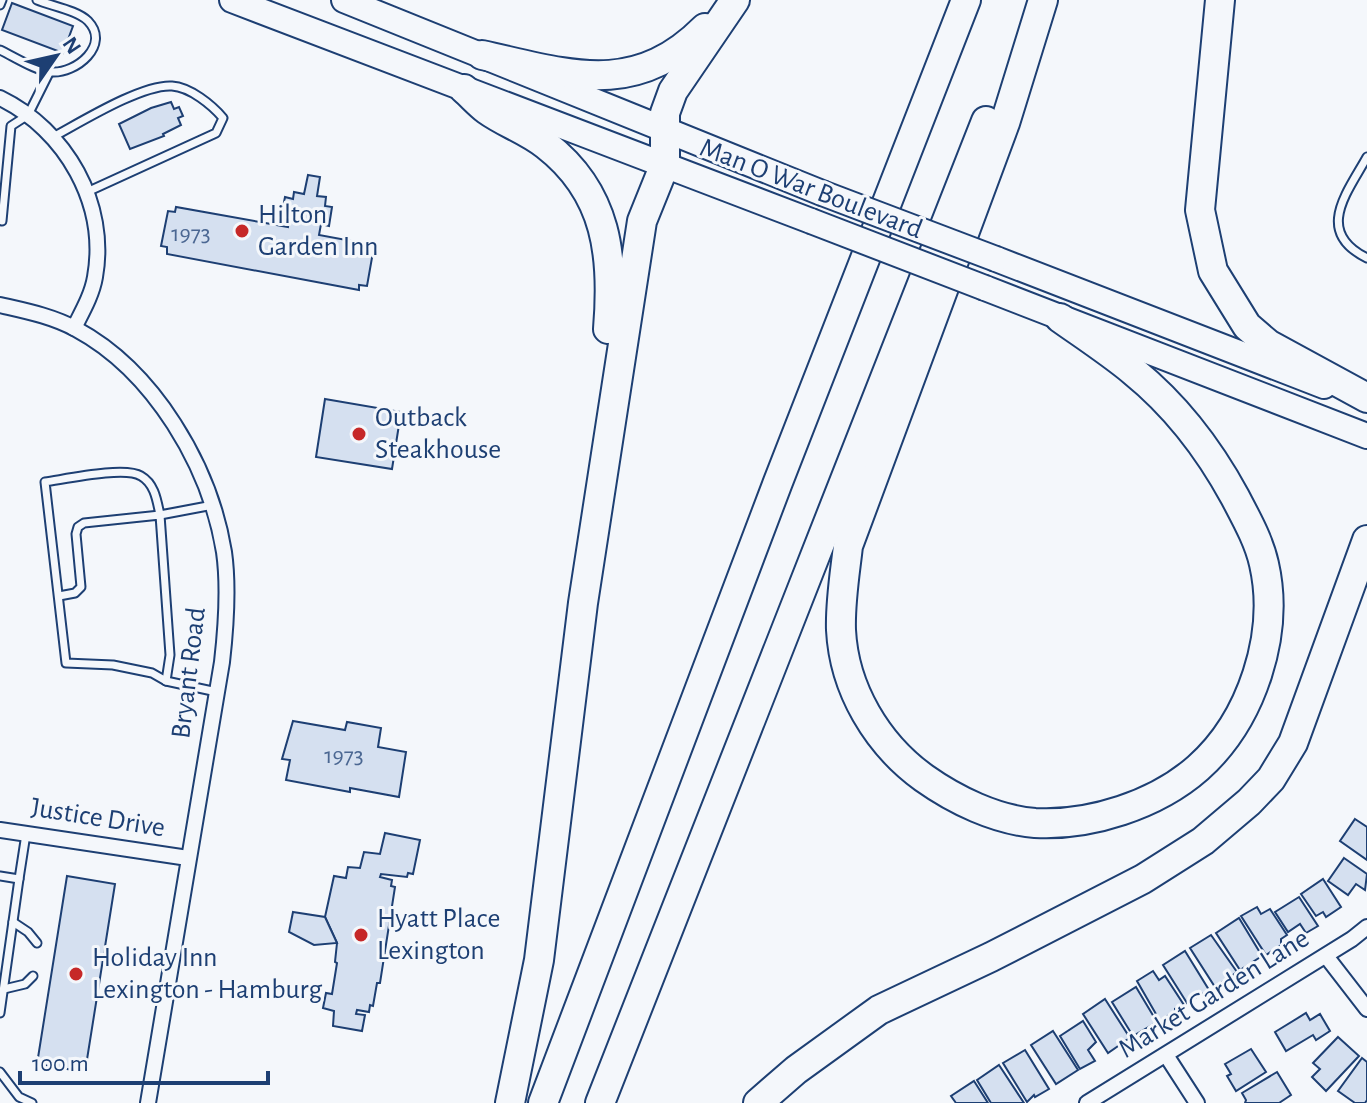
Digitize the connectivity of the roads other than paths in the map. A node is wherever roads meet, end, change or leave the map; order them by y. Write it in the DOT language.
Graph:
graph roads {
  1 [pos="37,0"];
  2 [pos="232,0"];
  3 [pos="344,0"];
  4 [pos="729,0"];
  5 [pos="735,0"];
  6 [pos="966,0"];
  7 [pos="1034,0"];
  8 [pos="1043,0"];
  9 [pos="1220,0"];
  10 [pos="0,50"];
  11 [pos="482,55"];
  12 [pos="49,73"];
  13 [pos="464,89"];
  14 [pos="0,98"];
  15 [pos="28,115"];
  16 [pos="0,129"];
  17 [pos="664,130"];
  18 [pos="11,133"];
  19 [pos="53,137"];
  20 [pos="1367,157"];
  21 [pos="665,164"];
  22 [pos="87,192"];
  23 [pos="2,221"];
  24 [pos="1367,258"];
  25 [pos="0,305"];
  26 [pos="1060,318"];
  27 [pos="74,328"];
  28 [pos="1367,400"];
  29 [pos="1367,436"];
  30 [pos="213,505"];
  31 [pos="160,515"];
  32 [pos="1367,540"];
  33 [pos="588,569"];
  34 [pos="1367,585"];
  35 [pos="59,596"];
  36 [pos="1319,673"];
  37 [pos="166,681"];
  38 [pos="217,692"];
  39 [pos="0,830"];
  40 [pos="26,834"];
  41 [pos="188,858"];
  42 [pos="0,876"];
  43 [pos="19,879"];
  44 [pos="13,922"];
  45 [pos="1367,927"];
  46 [pos="37,943"];
  47 [pos="1326,956"];
  48 [pos="33,976"];
  49 [pos="4,989"];
  50 [pos="1367,1009"];
  51 [pos="0,1013"];
  52 [pos="1166,1055"];
  53 [pos="0,1072"];
  54 [pos="32,1103"];
  55 [pos="148,1103"];
  56 [pos="510,1103"];
  57 [pos="543,1103"];
  58 [pos="600,1103"];
  59 [pos="758,1103"];
  60 [pos="1087,1103"];
  61 [pos="1197,1103"];
  1 -- 12 [label="lane"];
  2 -- 13 [label="main road, Man O War Boulevard"];
  3 -- 11 [label="main road, Man O War Boulevard"];
  4 -- 11 [label="highway"];
  5 -- 17 [label="highway"];
  6 -- 57 [label="highway"];
  7 -- 58 [label="highway"];
  8 -- 26 [label="highway"];
  9 -- 28 [label="highway"];
  10 -- 12 [label="lane"];
  11 -- 17 [label="main road, Man O War Boulevard"];
  12 -- 15 [label="lane"];
  13 -- 21 [label="main road, Man O War Boulevard"];
  13 -- 33 [label="highway"];
  14 -- 15 [label="street"];
  15 -- 18 [label="lane"];
  15 -- 19 [label="street"];
  16 -- 18 [label="lane"];
  17 -- 21 [label="highway"];
  17 -- 28 [label="main road, Man O War Boulevard, bridge"];
  18 -- 23 [label="lane"];
  19 -- 22 [label="street"];
  19 -- 22 [label="lane"];
  20 -- 24 [label="lane"];
  21 -- 26 [label="main road, Man O War Boulevard, bridge"];
  21 -- 33 [label="highway"];
  22 -- 27 [label="street"];
  25 -- 27 [label="street, Bryant Road"];
  26 -- 29 [label="main road, Man O War Boulevard"];
  27 -- 30 [label="street, Bryant Road"];
  30 -- 31 [label="lane"];
  30 -- 38 [label="street, Bryant Road"];
  31 -- 35 [label="lane"];
  31 -- 35 [label="lane"];
  31 -- 37 [label="lane"];
  32 -- 36 [label="highway"];
  33 -- 56 [label="highway"];
  34 -- 36 [label="highway"];
  35 -- 37 [label="lane"];
  36 -- 59 [label="highway"];
  37 -- 38 [label="lane"];
  38 -- 41 [label="street, Bryant Road"];
  39 -- 40 [label="street, Justice Drive"];
  40 -- 41 [label="street, Justice Drive"];
  40 -- 43 [label="lane"];
  41 -- 55 [label="street, Bryant Road"];
  42 -- 43 [label="lane"];
  43 -- 44 [label="lane"];
  44 -- 46 [label="lane"];
  44 -- 49 [label="lane"];
  45 -- 47 [label="street, Market Garden Lane"];
  47 -- 50 [label="street"];
  47 -- 52 [label="street, Market Garden Lane"];
  48 -- 49 [label="lane"];
  49 -- 51 [label="lane"];
  52 -- 60 [label="street, Market Garden Lane"];
  52 -- 61 [label="street"];
  53 -- 54 [label="lane"];
}
